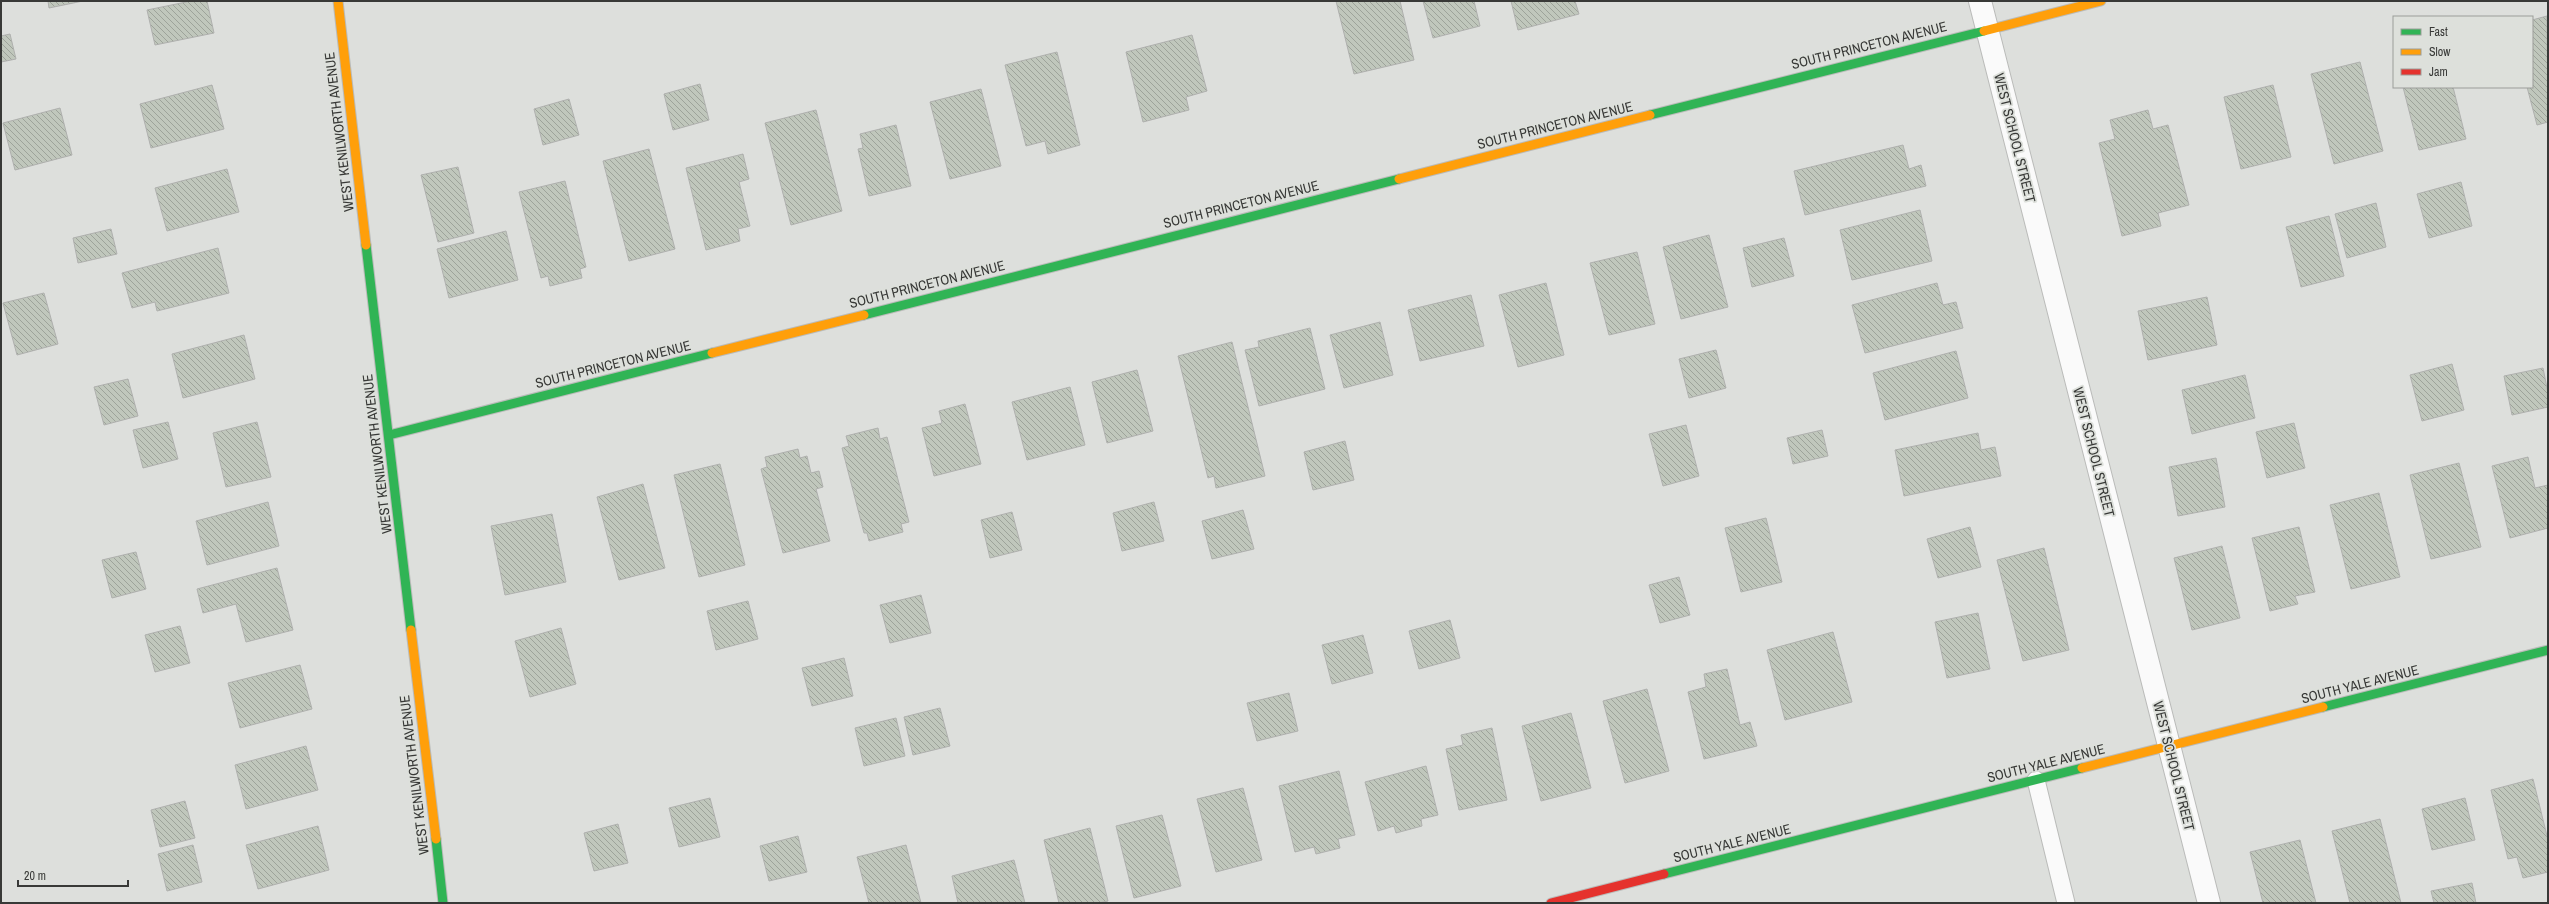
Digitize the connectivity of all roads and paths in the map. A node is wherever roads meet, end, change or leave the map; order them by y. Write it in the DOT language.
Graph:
graph roads {
  1 [pos="338,1"];
  2 [pos="1980,1"];
  3 [pos="2101,1"];
  4 [pos="1987,30"];
  5 [pos="389,435"];
  6 [pos="2548,650"];
  7 [pos="2169,746"];
  8 [pos="2036,780"];
  9 [pos="443,903"];
  10 [pos="1551,903"];
  11 [pos="2066,903"];
  12 [pos="2209,903"];
  1 -- 5 [label="street, WEST KENILWORTH AVENUE"];
  2 -- 4 [label="street, WEST SCHOOL STREET"];
  3 -- 4 [label="street, SOUTH PRINCETON AVENUE"];
  4 -- 5 [label="street, SOUTH PRINCETON AVENUE"];
  4 -- 7 [label="street, WEST SCHOOL STREET"];
  5 -- 9 [label="street, WEST KENILWORTH AVENUE"];
  6 -- 7 [label="street, SOUTH YALE AVENUE"];
  7 -- 8 [label="street, SOUTH YALE AVENUE"];
  7 -- 12 [label="street, WEST SCHOOL STREET"];
  8 -- 10 [label="street, SOUTH YALE AVENUE"];
  8 -- 11 [label="lane"];
}
